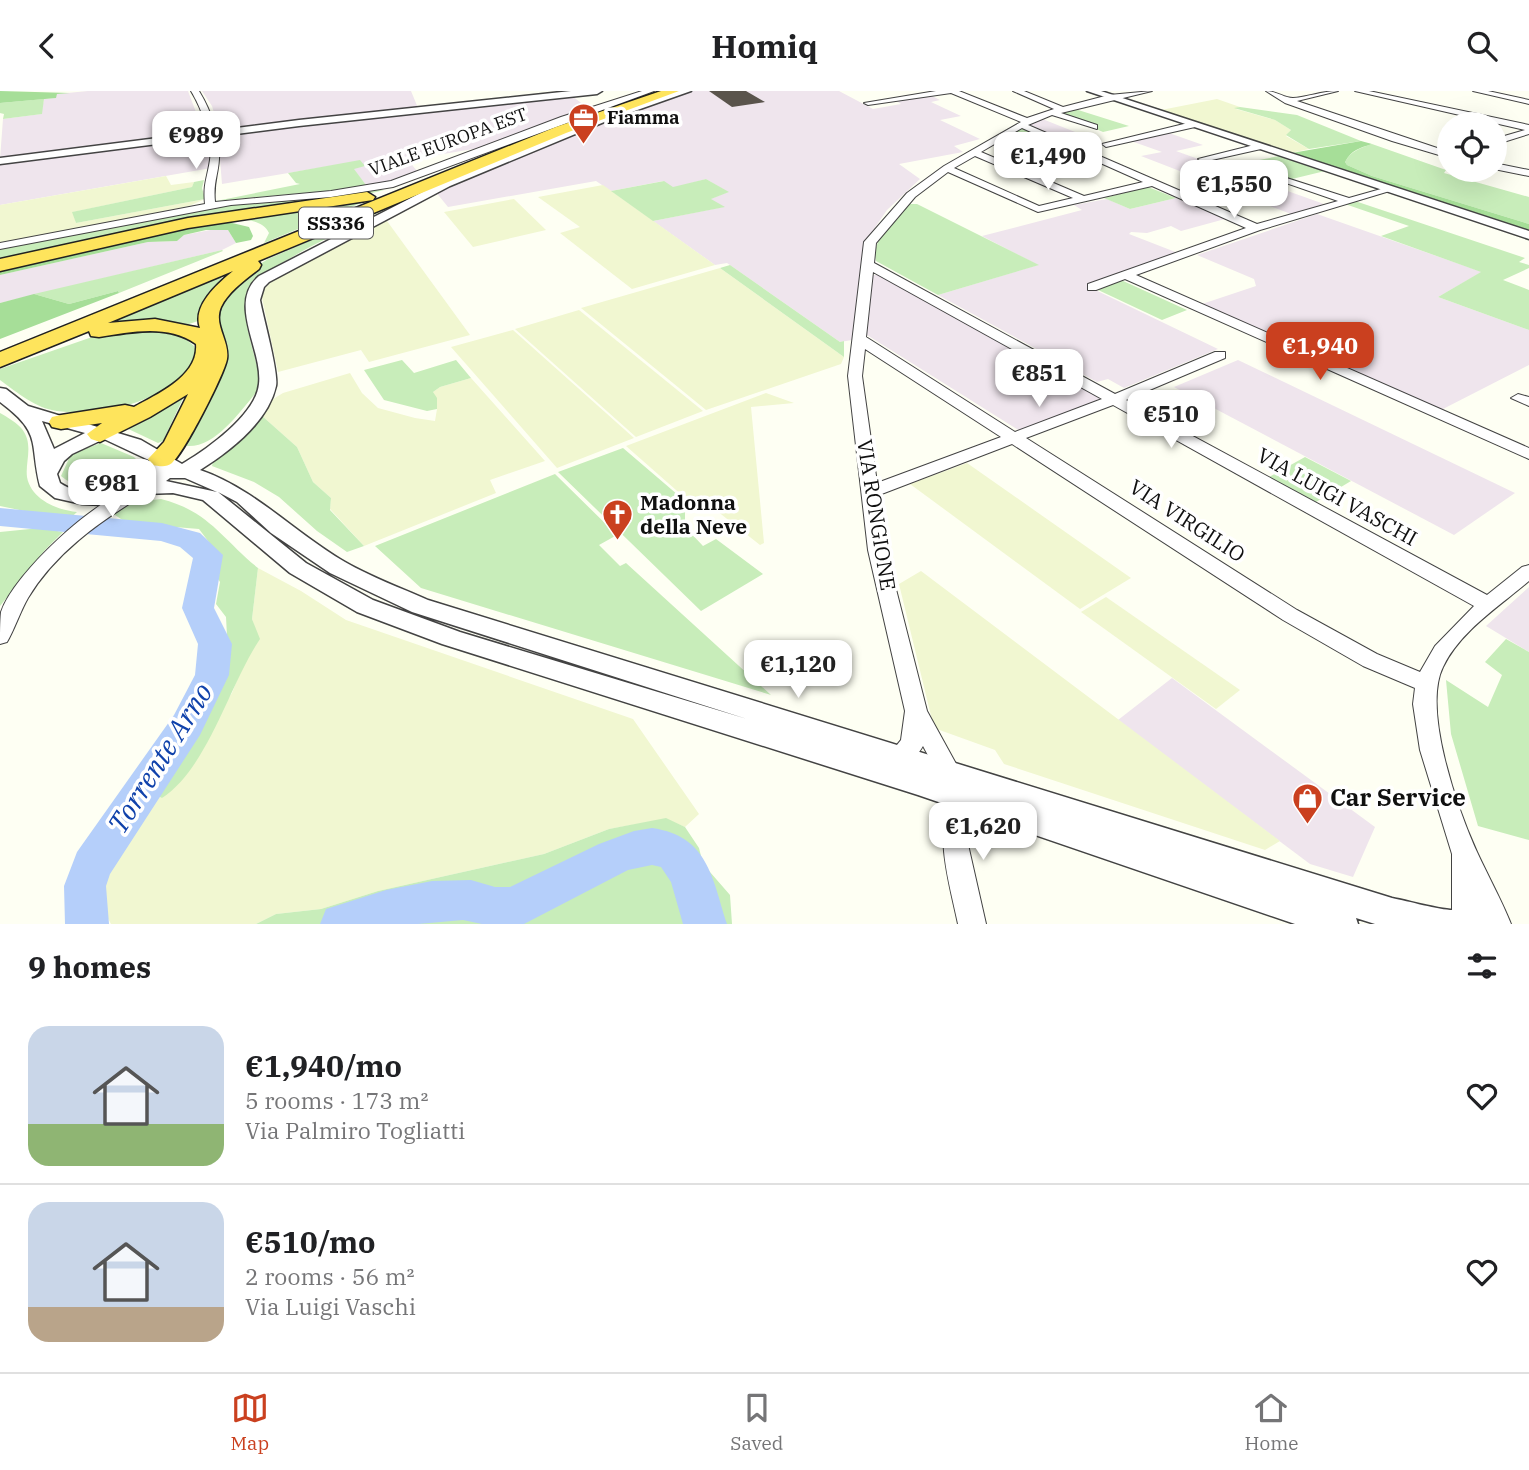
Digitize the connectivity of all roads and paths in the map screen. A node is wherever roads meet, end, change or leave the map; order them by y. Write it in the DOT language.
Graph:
graph roads {
  1 [pos="195,91"];
  2 [pos="597,91"];
  3 [pos="650,91"];
  4 [pos="662,91"];
  5 [pos="673,91"];
  6 [pos="687,91"];
  7 [pos="952,91"];
  8 [pos="970,91"];
  9 [pos="1017,91"];
  10 [pos="1092,91"];
  11 [pos="1142,91"];
  12 [pos="1270,91"];
  13 [pos="1334,91"];
  14 [pos="1359,91"];
  15 [pos="1477,91"];
  16 [pos="1514,91"];
  17 [pos="1504,97"];
  18 [pos="1110,98"];
  19 [pos="1288,101"];
  20 [pos="1529,101"];
  21 [pos="868,103"];
  22 [pos="1063,110"];
  23 [pos="1051,112"];
  24 [pos="1028,121"];
  25 [pos="1192,125"];
  26 [pos="1094,127"];
  27 [pos="1529,129"];
  28 [pos="211,134"];
  29 [pos="1507,137"];
  30 [pos="1107,144"];
  31 [pos="1258,147"];
  32 [pos="974,152"];
  33 [pos="1437,152"];
  34 [pos="1203,159"];
  35 [pos="0,162"];
  36 [pos="463,165"];
  37 [pos="1243,165"];
  38 [pos="947,168"];
  39 [pos="1507,169"];
  40 [pos="1529,173"];
  41 [pos="1153,183"];
  42 [pos="1388,190"];
  43 [pos="1083,199"];
  44 [pos="1348,201"];
  45 [pos="210,205"];
  46 [pos="348,218"];
  47 [pos="1256,228"];
  48 [pos="1529,235"];
  49 [pos="0,247"];
  50 [pos="869,265"];
  51 [pos="0,266"];
  52 [pos="1126,275"];
  53 [pos="1092,287"];
  54 [pos="119,304"];
  55 [pos="859,349"];
  56 [pos="0,353"];
  57 [pos="1220,355"];
  58 [pos="0,363"];
  59 [pos="0,393"];
  60 [pos="1115,399"];
  61 [pos="158,401"];
  62 [pos="22,410"];
  63 [pos="61,422"];
  64 [pos="100,434"];
  65 [pos="1016,437"];
  66 [pos="1529,454"];
  67 [pos="172,468"];
  68 [pos="49,471"];
  69 [pos="870,492"];
  70 [pos="76,499"];
  71 [pos="95,517"];
  72 [pos="1529,571"];
  73 [pos="1489,605"];
  74 [pos="0,637"];
  75 [pos="1425,683"];
  76 [pos="916,711"];
  77 [pos="900,756"];
  78 [pos="948,771"];
  79 [pos="962,798"];
  80 [pos="972,924"];
  81 [pos="1342,924"];
  82 [pos="1469,924"];
  1 -- 28 [label="street"];
  2 -- 28 [label="street"];
  3 -- 45 [label="street, VIALE EUROPA EST"];
  4 -- 36 [label="highway, SS336"];
  5 -- 46 [label="highway, SS336"];
  6 -- 67 [label="street, VIALE EUROPA EST"];
  7 -- 21 [label="street"];
  7 -- 24 [label="street"];
  8 -- 24 [label="street"];
  9 -- 22 [label="street"];
  10 -- 18 [label="street"];
  11 -- 18 [label="street, VIA RONGIONE"];
  12 -- 19 [label="street"];
  13 -- 19 [label="street"];
  14 -- 27 [label="street"];
  15 -- 17 [label="street"];
  16 -- 17 [label="street"];
  17 -- 20 [label="street"];
  18 -- 22 [label="street, VIA RONGIONE"];
  18 -- 25 [label="street"];
  19 -- 33 [label="street"];
  22 -- 23 [label="street, VIA RONGIONE"];
  23 -- 24 [label="street, VIA RONGIONE"];
  23 -- 26 [label="street"];
  24 -- 32 [label="street, VIA RONGIONE"];
  24 -- 41 [label="street"];
  25 -- 30 [label="street"];
  25 -- 31 [label="street"];
  27 -- 29 [label="street"];
  28 -- 35 [label="street"];
  28 -- 45 [label="street"];
  31 -- 34 [label="street"];
  31 -- 42 [label="street"];
  32 -- 38 [label="street, VIA RONGIONE"];
  32 -- 43 [label="street"];
  36 -- 51 [label="highway"];
  36 -- 54 [label="highway, SS336"];
  37 -- 44 [label="street"];
  38 -- 43 [label="street"];
  38 -- 50 [label="street, VIA RONGIONE"];
  39 -- 40 [label="street"];
  41 -- 43 [label="street"];
  41 -- 47 [label="street"];
  42 -- 44 [label="street"];
  42 -- 48 [label="street"];
  44 -- 47 [label="street"];
  45 -- 49 [label="street, VIALE EUROPA EST"];
  46 -- 58 [label="highway, SS336"];
  46 -- 67 [label="highway"];
  47 -- 52 [label="street"];
  50 -- 55 [label="street, VIA RONGIONE"];
  50 -- 60 [label="street, VIA LUIGI VASCHI"];
  51 -- 54 [label="highway"];
  52 -- 53 [label="street"];
  52 -- 66 [label="street"];
  54 -- 56 [label="highway, SS336"];
  55 -- 65 [label="street, VIA VIRGILIO"];
  55 -- 69 [label="street, VIA RONGIONE"];
  57 -- 60 [label="street"];
  58 -- 61 [label="highway"];
  59 -- 62 [label="street"];
  60 -- 65 [label="street"];
  60 -- 73 [label="street, VIA LUIGI VASCHI"];
  61 -- 63 [label="highway"];
  61 -- 64 [label="highway"];
  62 -- 63 [label="street"];
  62 -- 68 [label="street"];
  63 -- 64 [label="street"];
  64 -- 67 [label="street"];
  64 -- 68 [label="street"];
  65 -- 69 [label="street"];
  65 -- 75 [label="street, VIA VIRGILIO"];
  67 -- 70 [label="street"];
  67 -- 71 [label="street"];
  67 -- 77 [label="street"];
  67 -- 79 [label="street"];
  68 -- 70 [label="street"];
  69 -- 76 [label="street, VIA RONGIONE"];
  70 -- 71 [label="street"];
  71 -- 74 [label="street"];
  72 -- 73 [label="street"];
  73 -- 75 [label="street"];
  75 -- 82 [label="street"];
  76 -- 77 [label="street, VIA RONGIONE"];
  76 -- 78 [label="street, VIA RONGIONE"];
  77 -- 78 [label="street"];
  78 -- 82 [label="street"];
  79 -- 80 [label="street"];
  79 -- 81 [label="street"];
}
